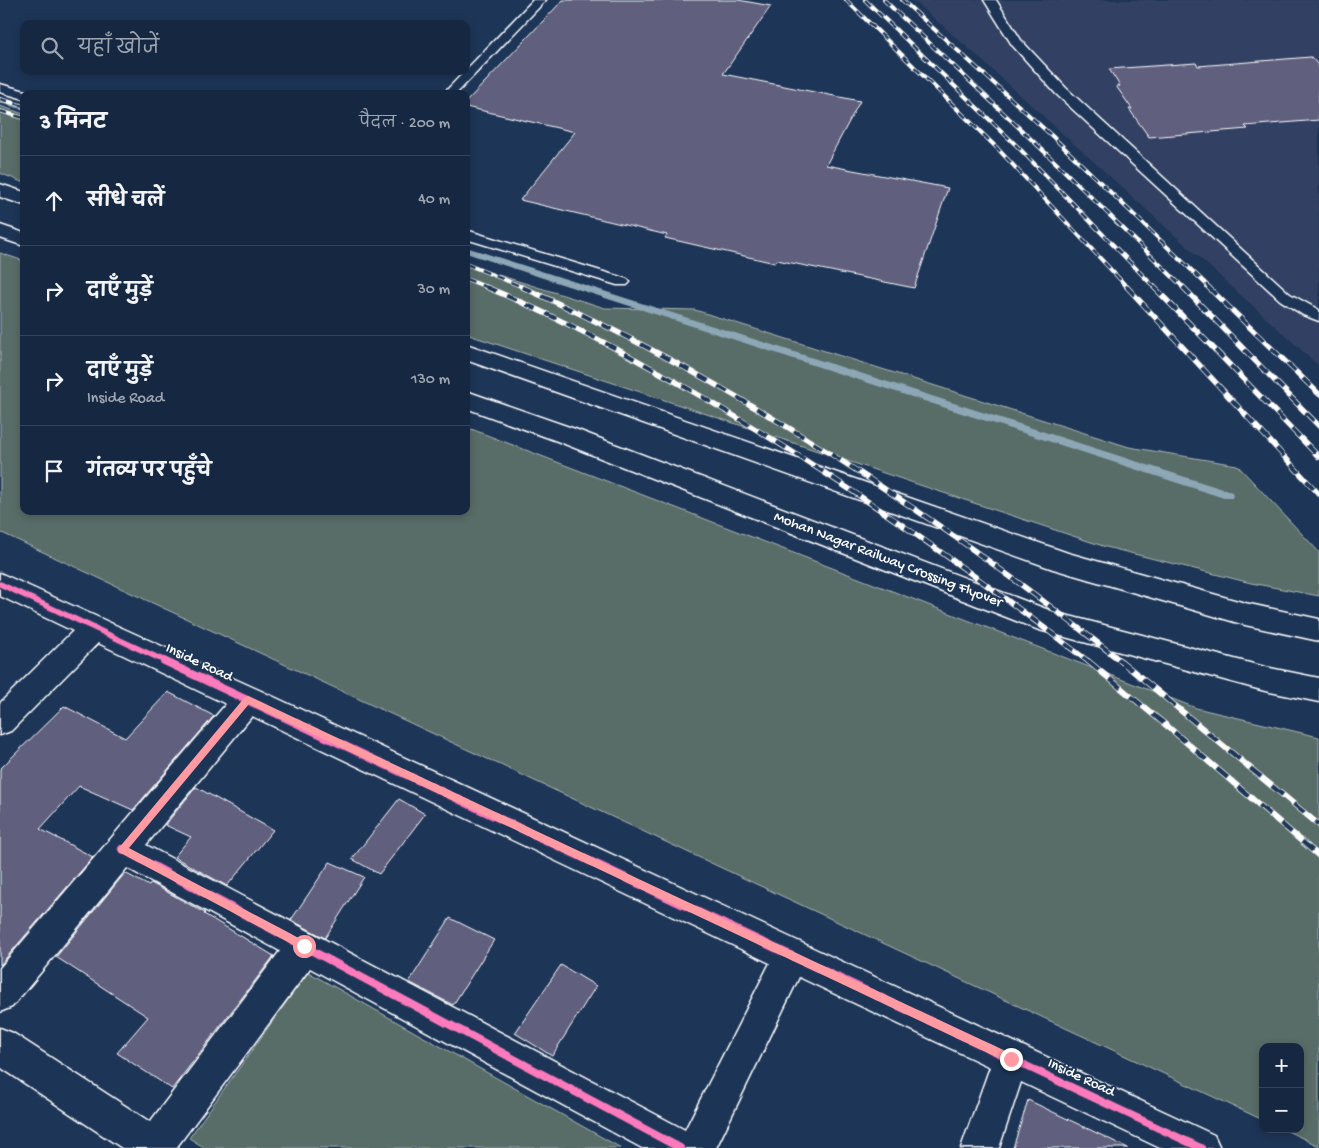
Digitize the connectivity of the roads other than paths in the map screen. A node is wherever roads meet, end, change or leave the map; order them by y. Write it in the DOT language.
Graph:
graph roads {
  1 [pos="540,0"];
  2 [pos="990,0"];
  3 [pos="470,72"];
  4 [pos="467,75"];
  5 [pos="0,88"];
  6 [pos="453,90"];
  7 [pos="20,94"];
  8 [pos="0,190"];
  9 [pos="20,197"];
  10 [pos="0,231"];
  11 [pos="470,235"];
  12 [pos="20,238"];
  13 [pos="622,282"];
  14 [pos="1319,316"];
  15 [pos="470,353"];
  16 [pos="470,400"];
  17 [pos="0,584"];
  18 [pos="94,628"];
  19 [pos="1319,630"];
  20 [pos="1319,690"];
  21 [pos="248,699"];
  22 [pos="0,722"];
  23 [pos="122,849"];
  24 [pos="304,946"];
  25 [pos="792,955"];
  26 [pos="0,995"];
  27 [pos="0,1046"];
  28 [pos="1011,1059"];
  29 [pos="155,1148"];
  30 [pos="680,1148"];
  31 [pos="696,1148"];
  32 [pos="980,1148"];
  33 [pos="1201,1148"];
  1 -- 3 [label="lane"];
  2 -- 14 [label="lane"];
  4 -- 6 [label="lane"];
  5 -- 7 [label="lane"];
  8 -- 9 [label="street"];
  10 -- 12 [label="street"];
  11 -- 13 [label="lane"];
  15 -- 19 [label="street"];
  16 -- 20 [label="street, Mohan Nagar Railway Crossing Flyover"];
  17 -- 18 [label="street, Inside Road"];
  18 -- 21 [label="street, Inside Road"];
  18 -- 22 [label="street"];
  21 -- 23 [label="street"];
  21 -- 25 [label="street, Inside Road"];
  23 -- 24 [label="street"];
  23 -- 26 [label="street"];
  24 -- 29 [label="street"];
  24 -- 30 [label="street"];
  25 -- 28 [label="street, Inside Road"];
  25 -- 31 [label="street"];
  27 -- 29 [label="street"];
  28 -- 32 [label="street"];
  28 -- 33 [label="street, Inside Road"];
}
